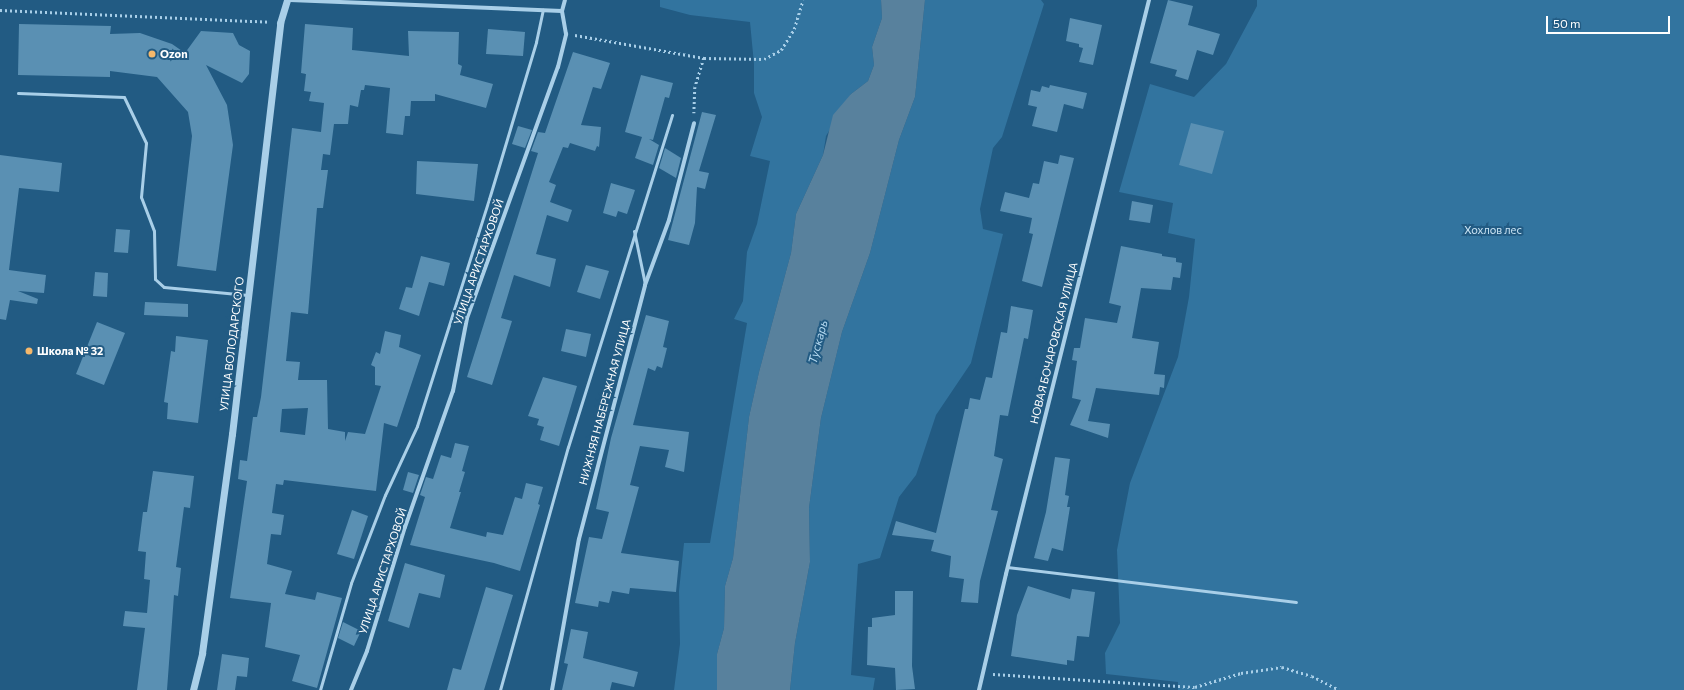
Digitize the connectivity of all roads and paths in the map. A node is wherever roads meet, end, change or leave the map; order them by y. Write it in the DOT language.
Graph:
graph roads {
  1 [pos="287,0"];
  2 [pos="290,0"];
  3 [pos="565,0"];
  4 [pos="803,0"];
  5 [pos="1149,0"];
  6 [pos="0,10"];
  7 [pos="543,10"];
  8 [pos="562,10"];
  9 [pos="280,23"];
  10 [pos="572,34"];
  11 [pos="704,58"];
  12 [pos="18,93"];
  13 [pos="672,115"];
  14 [pos="694,123"];
  15 [pos="634,229"];
  16 [pos="646,285"];
  17 [pos="249,295"];
  18 [pos="1007,567"];
  19 [pos="1296,602"];
  20 [pos="982,673"];
  21 [pos="193,690"];
  22 [pos="320,690"];
  23 [pos="351,690"];
  24 [pos="500,690"];
  25 [pos="552,690"];
  26 [pos="979,690"];
  27 [pos="1339,690"];
  1 -- 9 [label="street, УЛИЦА ВОЛОДАРСКОГО"];
  2 -- 7 [label="street"];
  3 -- 8 [label="street, УЛИЦА АРИСТАРХОВОЙ"];
  4 -- 11 [label="path"];
  5 -- 18 [label="street, НОВАЯ БОЧАРОВСКАЯ УЛИЦА"];
  6 -- 9 [label="path"];
  7 -- 8 [label="street"];
  7 -- 22 [label="lane"];
  8 -- 23 [label="street, УЛИЦА АРИСТАРХОВОЙ"];
  9 -- 17 [label="street, УЛИЦА ВОЛОДАРСКОГО"];
  10 -- 11 [label="path"];
  11 -- 14 [label="path"];
  12 -- 17 [label="lane"];
  13 -- 15 [label="lane"];
  14 -- 16 [label="street, НИЖНЯЯ НАБЕРЕЖНАЯ УЛИЦА"];
  15 -- 16 [label="lane"];
  15 -- 24 [label="lane"];
  16 -- 25 [label="street, НИЖНЯЯ НАБЕРЕЖНАЯ УЛИЦА"];
  17 -- 21 [label="street, УЛИЦА ВОЛОДАРСКОГО"];
  18 -- 19 [label="lane"];
  18 -- 20 [label="street, НОВАЯ БОЧАРОВСКАЯ УЛИЦА"];
  20 -- 26 [label="street, НОВАЯ БОЧАРОВСКАЯ УЛИЦА"];
  20 -- 27 [label="path"];
}
